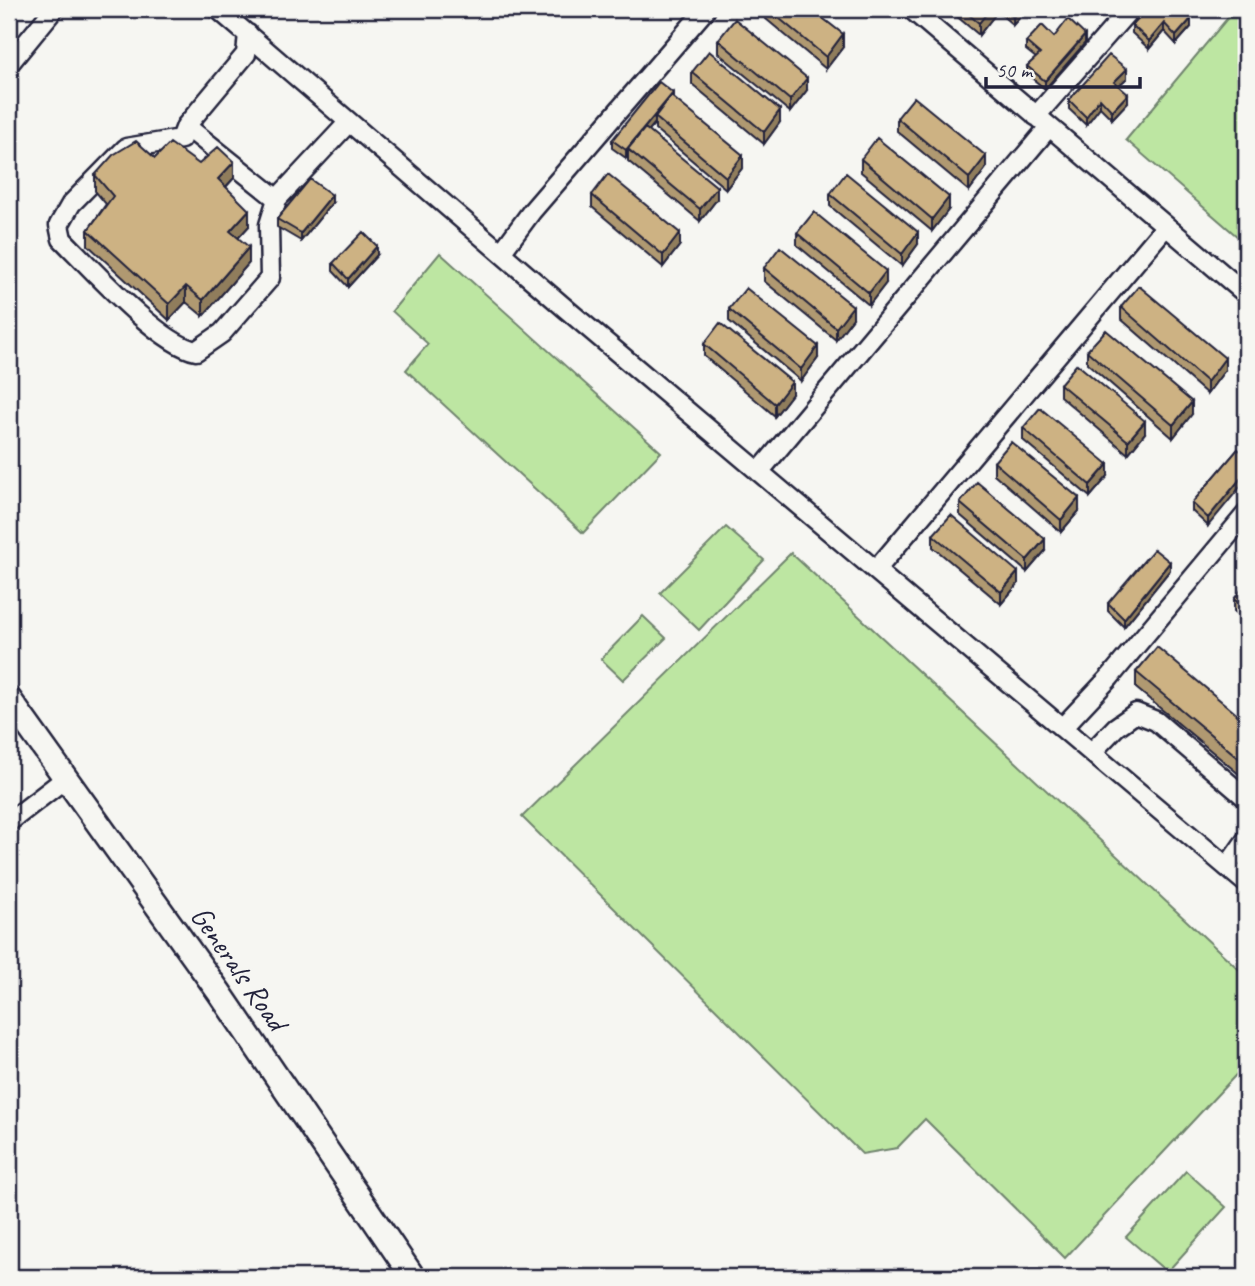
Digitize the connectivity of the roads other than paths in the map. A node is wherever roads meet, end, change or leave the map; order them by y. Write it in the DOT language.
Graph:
graph roads {
  1 [pos="54,9"];
  2 [pos="218,9"];
  3 [pos="706,9"];
  4 [pos="911,9"];
  5 [pos="1130,9"];
  6 [pos="241,22"];
  7 [pos="9,64"];
  8 [pos="1043,121"];
  9 [pos="349,122"];
  10 [pos="186,126"];
  11 [pos="277,199"];
  12 [pos="1166,226"];
  13 [pos="501,253"];
  14 [pos="1246,294"];
  15 [pos="759,472"];
  16 [pos="1246,514"];
  17 [pos="876,570"];
  18 [pos="9,699"];
  19 [pos="1062,728"];
  20 [pos="1092,752"];
  21 [pos="65,778"];
  22 [pos="1246,798"];
  23 [pos="9,822"];
  24 [pos="1246,840"];
  25 [pos="1227,867"];
  26 [pos="1246,883"];
  27 [pos="413,1277"];
  1 -- 7 [label="street"];
  2 -- 6 [label="street"];
  3 -- 13 [label="street"];
  4 -- 8 [label="street"];
  5 -- 8 [label="street"];
  6 -- 9 [label="street"];
  6 -- 10 [label="street"];
  8 -- 12 [label="street"];
  8 -- 15 [label="street"];
  9 -- 11 [label="street"];
  9 -- 13 [label="street"];
  10 -- 11 [label="street"];
  10 -- 11 [label="street"];
  12 -- 14 [label="street"];
  12 -- 17 [label="street"];
  13 -- 15 [label="street"];
  15 -- 17 [label="street"];
  16 -- 19 [label="street"];
  17 -- 19 [label="street"];
  18 -- 21 [label="street, Generals Road"];
  19 -- 20 [label="street"];
  20 -- 22 [label="street"];
  20 -- 25 [label="street"];
  21 -- 23 [label="street"];
  21 -- 27 [label="street, Generals Road"];
  24 -- 25 [label="street"];
  25 -- 26 [label="street"];
}
